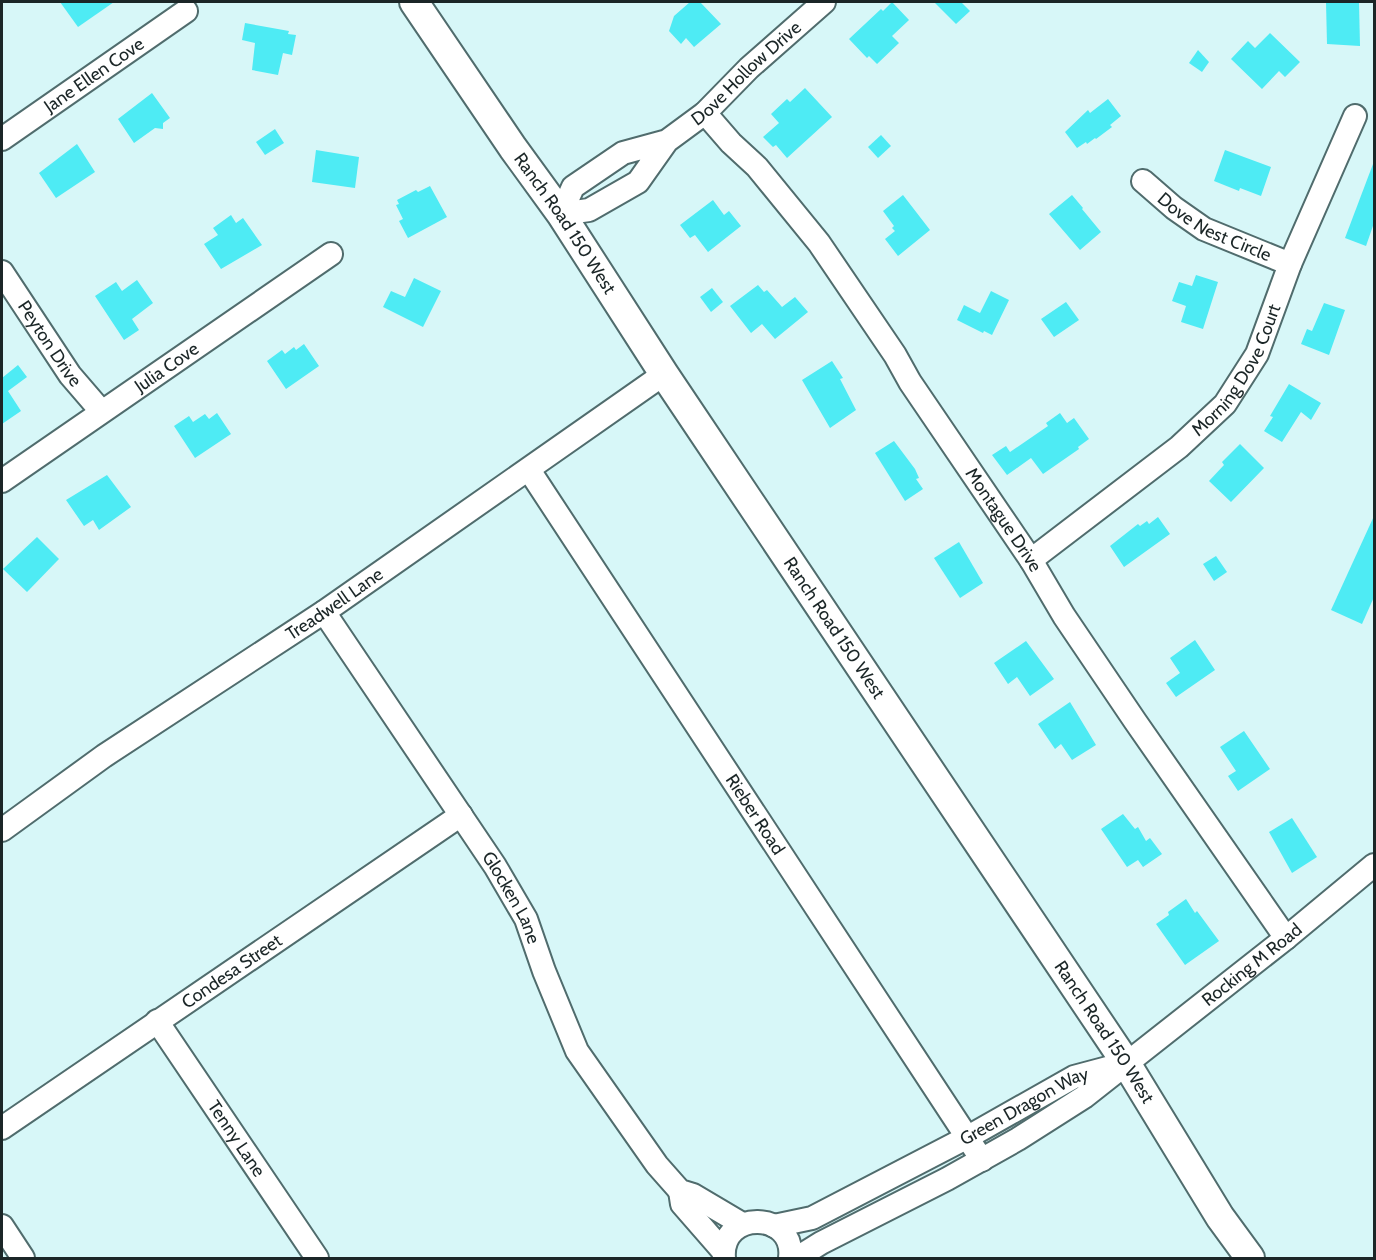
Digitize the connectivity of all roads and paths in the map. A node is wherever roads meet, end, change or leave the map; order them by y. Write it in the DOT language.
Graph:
graph roads {
  1 [pos="414,2"];
  2 [pos="824,2"];
  3 [pos="186,11"];
  4 [pos="705,113"];
  5 [pos="1355,116"];
  6 [pos="2,139"];
  7 [pos="667,141"];
  8 [pos="1143,181"];
  9 [pos="561,214"];
  10 [pos="331,254"];
  11 [pos="1290,264"];
  12 [pos="2,272"];
  13 [pos="664,374"];
  14 [pos="100,411"];
  15 [pos="529,470"];
  16 [pos="2,481"];
  17 [pos="1031,560"];
  18 [pos="324,612"];
  19 [pos="460,815"];
  20 [pos="2,830"];
  21 [pos="1374,864"];
  22 [pos="1286,938"];
  23 [pos="157,1021"];
  24 [pos="1126,1063"];
  25 [pos="2,1128"];
  26 [pos="968,1137"];
  27 [pos="982,1160"];
  28 [pos="680,1191"];
  29 [pos="742,1224"];
  30 [pos="2,1226"];
  31 [pos="774,1226"];
  32 [pos="723,1255"];
  33 [pos="23,1258"];
  34 [pos="317,1258"];
  35 [pos="790,1258"];
  36 [pos="797,1258"];
  37 [pos="1250,1258"];
  1 -- 9 [label="main road, Ranch Road 150 West"];
  2 -- 4 [label="street, Dove Hollow Drive"];
  3 -- 6 [label="street, Jane Ellen Cove"];
  4 -- 7 [label="street, Dove Hollow Drive"];
  4 -- 17 [label="street, Montague Drive"];
  5 -- 11 [label="street, Morning Dove Court"];
  7 -- 9 [label="street, Dove Hollow Drive"];
  7 -- 9 [label="street, Dove Hollow Drive"];
  8 -- 11 [label="street, Dove Nest Circle"];
  9 -- 13 [label="main road, Ranch Road 150 West"];
  10 -- 14 [label="street, Julia Cove"];
  11 -- 17 [label="street, Morning Dove Court"];
  12 -- 14 [label="street, Peyton Drive"];
  13 -- 15 [label="street, Treadwell Lane"];
  13 -- 24 [label="main road, Ranch Road 150 West"];
  14 -- 16 [label="street, Julia Cove"];
  15 -- 18 [label="street, Treadwell Lane"];
  15 -- 26 [label="street, Rieber Road"];
  17 -- 22 [label="street, Montague Drive"];
  18 -- 19 [label="street, Glocken Lane"];
  18 -- 20 [label="street, Treadwell Lane"];
  19 -- 23 [label="street, Condesa Street"];
  19 -- 28 [label="street, Glocken Lane"];
  21 -- 22 [label="street, Rocking M Road"];
  22 -- 24 [label="street, Rocking M Road"];
  23 -- 25 [label="street, Condesa Street"];
  23 -- 34 [label="street, Tenny Lane"];
  24 -- 26 [label="street, Green Dragon Way"];
  24 -- 27 [label="street, Green Dragon Way"];
  24 -- 37 [label="main road, Ranch Road 150 West"];
  26 -- 27 [label="street, Rieber Road"];
  26 -- 31 [label="street, Green Dragon Way"];
  27 -- 36 [label="street, Green Dragon Way"];
  28 -- 29 [label="street, Glocken Lane"];
  28 -- 32 [label="street, Glocken Lane"];
  29 -- 31 [label="street, Green Dragon Way"];
  29 -- 32 [label="street"];
  30 -- 33 [label="street"];
  31 -- 35 [label="street"];
}
